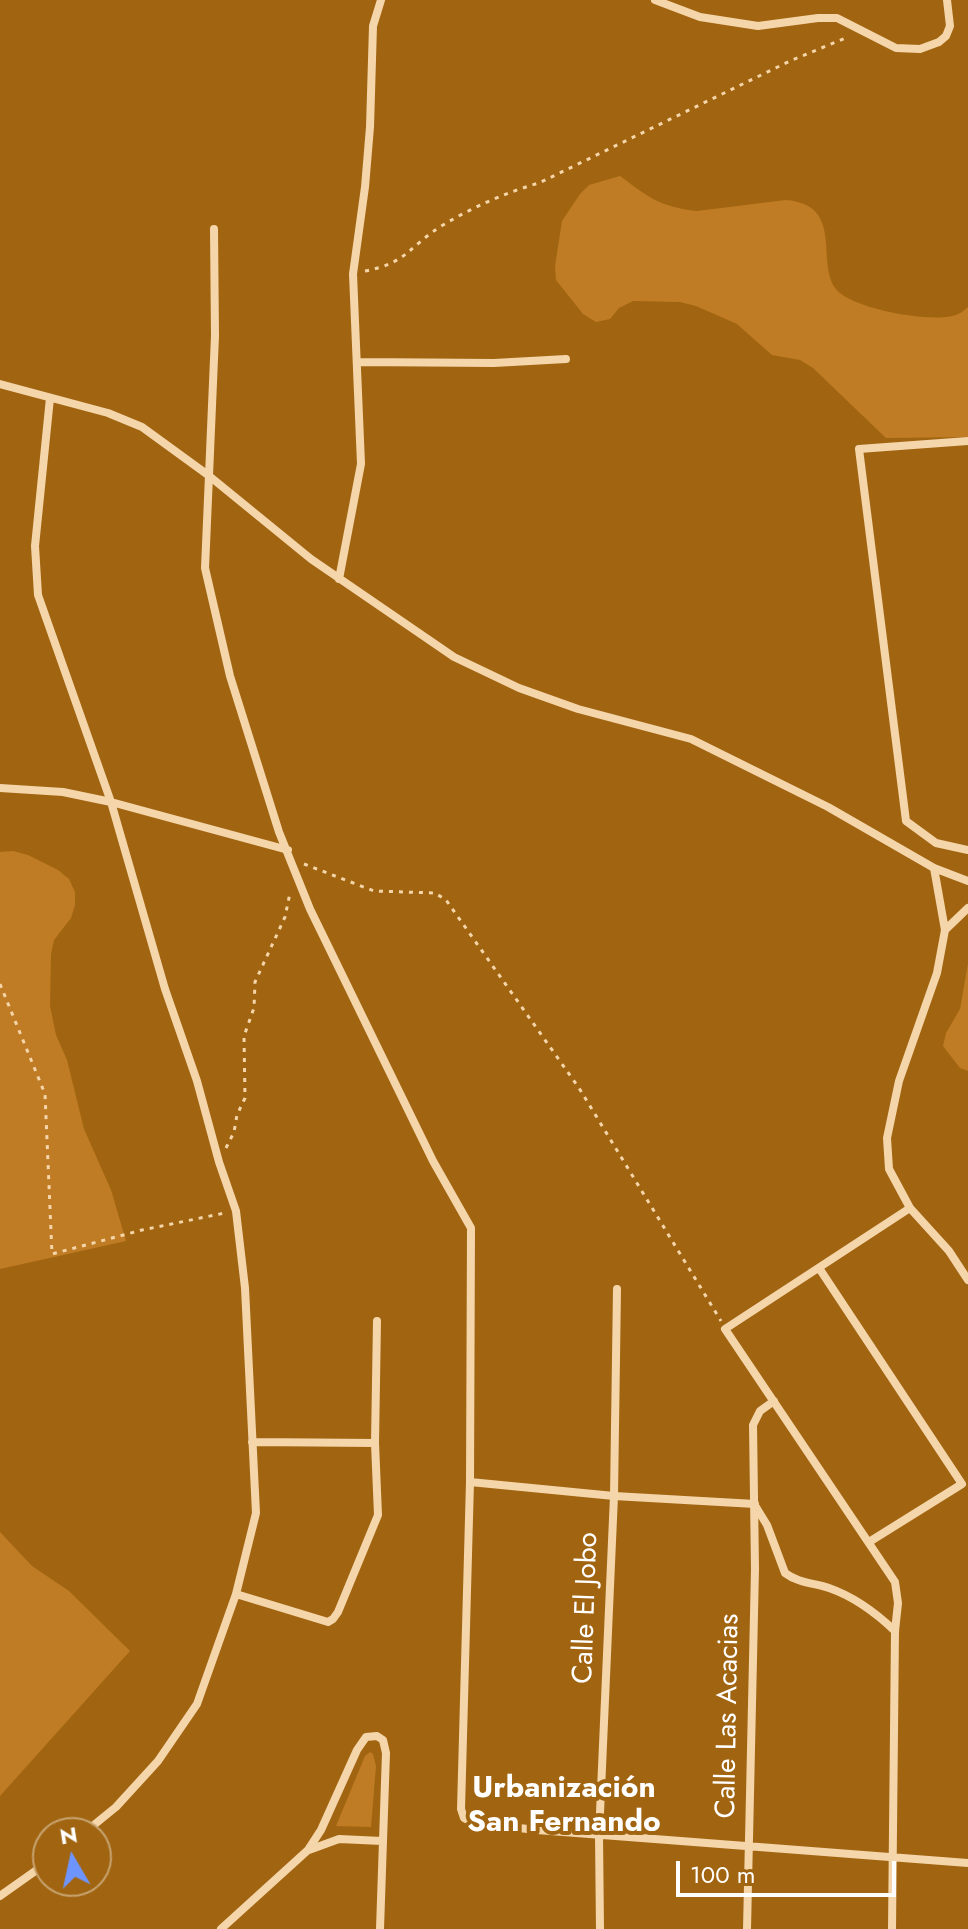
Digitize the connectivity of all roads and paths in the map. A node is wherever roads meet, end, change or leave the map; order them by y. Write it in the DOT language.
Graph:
graph roads {
  1 [pos="381,0"];
  2 [pos="655,0"];
  3 [pos="947,0"];
  4 [pos="859,31"];
  5 [pos="214,229"];
  6 [pos="353,274"];
  7 [pos="566,359"];
  8 [pos="358,362"];
  9 [pos="0,384"];
  10 [pos="50,398"];
  11 [pos="968,441"];
  12 [pos="208,475"];
  13 [pos="339,579"];
  14 [pos="0,788"];
  15 [pos="111,802"];
  16 [pos="968,850"];
  17 [pos="290,855"];
  18 [pos="934,868"];
  19 [pos="968,881"];
  20 [pos="292,883"];
  21 [pos="968,908"];
  22 [pos="945,930"];
  23 [pos="0,984"];
  24 [pos="219,1162"];
  25 [pos="910,1208"];
  26 [pos="236,1211"];
  27 [pos="819,1268"];
  28 [pos="968,1280"];
  29 [pos="617,1289"];
  30 [pos="377,1321"];
  31 [pos="725,1329"];
  32 [pos="774,1401"];
  33 [pos="252,1442"];
  34 [pos="375,1443"];
  35 [pos="470,1482"];
  36 [pos="962,1484"];
  37 [pos="968,1494"];
  38 [pos="614,1496"];
  39 [pos="755,1504"];
  40 [pos="869,1542"];
  41 [pos="236,1594"];
  42 [pos="895,1631"];
  43 [pos="104,1817"];
  44 [pos="599,1835"];
  45 [pos="382,1841"];
  46 [pos="748,1847"];
  47 [pos="308,1850"];
  48 [pos="893,1858"];
  49 [pos="968,1863"];
  50 [pos="32,1873"];
  51 [pos="0,1896"];
  52 [pos="221,1929"];
  53 [pos="380,1929"];
  54 [pos="600,1929"];
  55 [pos="747,1929"];
  56 [pos="892,1929"];
  1 -- 6 [label="street"];
  2 -- 4 [label="street"];
  3 -- 4 [label="street"];
  4 -- 6 [label="path"];
  5 -- 12 [label="street"];
  6 -- 8 [label="street"];
  7 -- 8 [label="street"];
  8 -- 13 [label="street"];
  9 -- 10 [label="street"];
  10 -- 12 [label="street"];
  10 -- 15 [label="street"];
  11 -- 16 [label="street"];
  12 -- 13 [label="street"];
  12 -- 17 [label="street"];
  13 -- 18 [label="street"];
  14 -- 15 [label="street"];
  15 -- 17 [label="street"];
  15 -- 24 [label="street"];
  17 -- 31 [label="path"];
  17 -- 35 [label="street"];
  18 -- 19 [label="street"];
  18 -- 22 [label="street"];
  20 -- 24 [label="path"];
  21 -- 22 [label="street"];
  22 -- 25 [label="street"];
  23 -- 26 [label="path"];
  24 -- 26 [label="street"];
  25 -- 27 [label="street"];
  25 -- 28 [label="street"];
  26 -- 33 [label="street"];
  27 -- 31 [label="street"];
  27 -- 36 [label="street"];
  29 -- 38 [label="street, Calle El Jobo"];
  30 -- 34 [label="street"];
  31 -- 32 [label="street"];
  32 -- 39 [label="street, Calle Las Acacias"];
  32 -- 40 [label="street"];
  33 -- 34 [label="street"];
  33 -- 41 [label="street"];
  34 -- 41 [label="street"];
  35 -- 38 [label="street"];
  35 -- 44 [label="street"];
  36 -- 37 [label="street"];
  36 -- 40 [label="street"];
  38 -- 39 [label="street"];
  38 -- 44 [label="street, Calle El Jobo"];
  39 -- 42 [label="street"];
  39 -- 46 [label="street, Calle Las Acacias"];
  40 -- 42 [label="street"];
  41 -- 43 [label="street"];
  42 -- 48 [label="street"];
  44 -- 46 [label="street"];
  44 -- 54 [label="street, Calle El Jobo"];
  45 -- 47 [label="street"];
  45 -- 47 [label="street"];
  45 -- 53 [label="street"];
  46 -- 48 [label="street"];
  46 -- 55 [label="street, Calle Las Acacias"];
  47 -- 52 [label="street"];
  48 -- 49 [label="street"];
  48 -- 56 [label="street"];
  50 -- 51 [label="street"];
}
